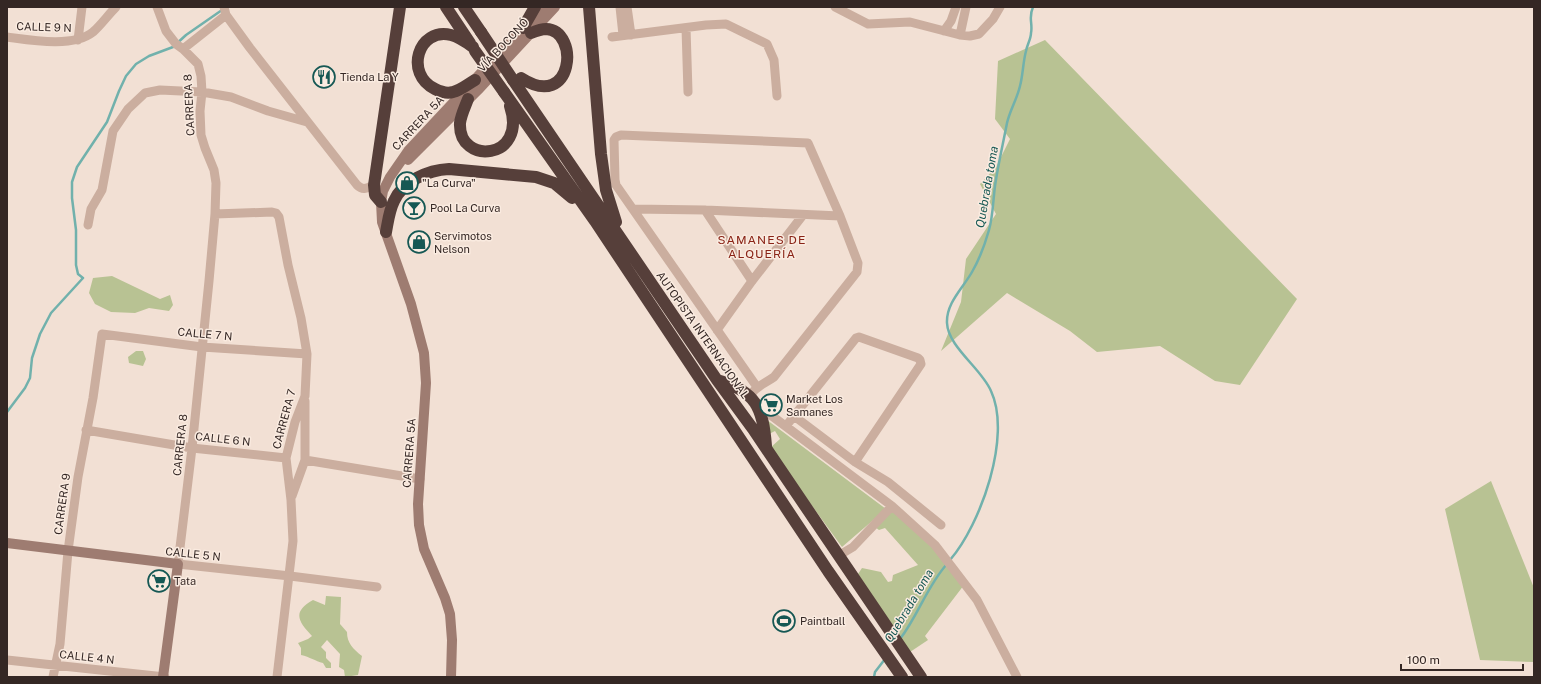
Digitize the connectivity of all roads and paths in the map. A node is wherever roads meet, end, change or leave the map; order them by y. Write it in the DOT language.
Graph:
graph roads {
  1 [pos="82,7"];
  2 [pos="116,7"];
  3 [pos="158,7"];
  4 [pos="400,7"];
  5 [pos="446,7"];
  6 [pos="464,7"];
  7 [pos="474,7"];
  8 [pos="535,7"];
  9 [pos="545,7"];
  10 [pos="555,7"];
  11 [pos="589,7"];
  12 [pos="620,7"];
  13 [pos="627,7"];
  14 [pos="835,7"];
  15 [pos="956,7"];
  16 [pos="966,7"];
  17 [pos="1000,7"];
  18 [pos="225,11"];
  19 [pos="686,28"];
  20 [pos="480,30"];
  21 [pos="527,31"];
  22 [pos="944,31"];
  23 [pos="627,35"];
  24 [pos="960,35"];
  25 [pos="7,37"];
  26 [pos="612,37"];
  27 [pos="78,40"];
  28 [pos="183,49"];
  29 [pos="474,49"];
  30 [pos="517,79"];
  31 [pos="475,80"];
  32 [pos="202,92"];
  33 [pos="688,92"];
  34 [pos="506,95"];
  35 [pos="777,96"];
  36 [pos="468,99"];
  37 [pos="307,122"];
  38 [pos="374,185"];
  39 [pos="381,202"];
  40 [pos="633,209"];
  41 [pos="705,210"];
  42 [pos="215,214"];
  43 [pos="804,215"];
  44 [pos="840,216"];
  45 [pos="595,222"];
  46 [pos="88,225"];
  47 [pos="386,232"];
  48 [pos="624,242"];
  49 [pos="752,281"];
  50 [pos="717,330"];
  51 [pos="102,334"];
  52 [pos="202,347"];
  53 [pos="307,354"];
  54 [pos="717,380"];
  55 [pos="754,395"];
  56 [pos="305,396"];
  57 [pos="794,416"];
  58 [pos="786,426"];
  59 [pos="86,430"];
  60 [pos="192,448"];
  61 [pos="766,450"];
  62 [pos="286,458"];
  63 [pos="305,460"];
  64 [pos="855,462"];
  65 [pos="420,479"];
  66 [pos="291,500"];
  67 [pos="892,506"];
  68 [pos="941,525"];
  69 [pos="7,543"];
  70 [pos="68,551"];
  71 [pos="838,556"];
  72 [pos="178,564"];
  73 [pos="290,576"];
  74 [pos="377,587"];
  75 [pos="7,660"];
  76 [pos="54,666"];
  77 [pos="52,677"];
  78 [pos="164,677"];
  79 [pos="277,677"];
  80 [pos="451,677"];
  81 [pos="902,677"];
  82 [pos="921,677"];
  83 [pos="1017,677"];
  1 -- 27 [label="street"];
  2 -- 27 [label="street, CALLE 9 N"];
  3 -- 28 [label="street, CARRERA 8"];
  4 -- 38 [label="highway"];
  5 -- 29 [label="highway"];
  6 -- 20 [label="highway, AUTOPISTA INTERNACIONAL"];
  7 -- 20 [label="highway"];
  8 -- 21 [label="highway"];
  9 -- 21 [label="street, VÍA BOCONÓ"];
  10 -- 21 [label="street, VÍA BOCONÓ"];
  11 -- 48 [label="highway"];
  12 -- 23 [label="street"];
  13 -- 23 [label="street"];
  14 -- 22 [label="street"];
  15 -- 22 [label="street"];
  16 -- 24 [label="street"];
  17 -- 24 [label="street"];
  18 -- 28 [label="street"];
  18 -- 37 [label="street"];
  19 -- 23 [label="street"];
  19 -- 33 [label="street"];
  19 -- 35 [label="street"];
  20 -- 30 [label="highway, AUTOPISTA INTERNACIONAL, bridge"];
  21 -- 30 [label="highway"];
  21 -- 31 [label="street, VÍA BOCONÓ"];
  21 -- 36 [label="street, VÍA BOCONÓ"];
  22 -- 24 [label="street"];
  23 -- 26 [label="street"];
  25 -- 27 [label="street, CALLE 9 N"];
  28 -- 32 [label="street, CARRERA 8"];
  29 -- 31 [label="highway"];
  29 -- 34 [label="highway, bridge"];
  30 -- 48 [label="highway, AUTOPISTA INTERNACIONAL"];
  31 -- 39 [label="street, CARRERA 5A"];
  32 -- 37 [label="street"];
  32 -- 42 [label="street, CARRERA 8"];
  32 -- 46 [label="street"];
  34 -- 36 [label="highway"];
  34 -- 45 [label="highway"];
  36 -- 47 [label="street, CARRERA 5A"];
  37 -- 38 [label="street"];
  38 -- 39 [label="highway"];
  39 -- 47 [label="street, CARRERA 5A"];
  40 -- 41 [label="street"];
  40 -- 44 [label="street"];
  40 -- 50 [label="street"];
  41 -- 43 [label="street"];
  41 -- 49 [label="street"];
  42 -- 52 [label="street, CARRERA 8"];
  42 -- 53 [label="street, CARRERA 7"];
  43 -- 44 [label="street"];
  43 -- 49 [label="street"];
  44 -- 55 [label="street"];
  45 -- 47 [label="highway"];
  45 -- 81 [label="highway"];
  47 -- 65 [label="street, CARRERA 5A"];
  48 -- 54 [label="highway, AUTOPISTA INTERNACIONAL"];
  49 -- 50 [label="street"];
  50 -- 55 [label="street"];
  51 -- 52 [label="street, CALLE 7 N"];
  51 -- 59 [label="street, CARRERA 9"];
  52 -- 53 [label="street, CALLE 7 N"];
  52 -- 60 [label="street, CARRERA 8"];
  53 -- 56 [label="street, CARRERA 7"];
  54 -- 55 [label="highway"];
  54 -- 61 [label="highway, AUTOPISTA INTERNACIONAL"];
  55 -- 58 [label="street"];
  55 -- 61 [label="highway"];
  56 -- 62 [label="street, CARRERA 7"];
  56 -- 63 [label="street"];
  57 -- 58 [label="street"];
  57 -- 64 [label="street"];
  57 -- 64 [label="street"];
  58 -- 67 [label="street"];
  59 -- 60 [label="street, CALLE 6 N"];
  59 -- 70 [label="street, CARRERA 9"];
  60 -- 62 [label="street, CALLE 6 N"];
  60 -- 72 [label="street, CARRERA 8"];
  61 -- 71 [label="highway, AUTOPISTA INTERNACIONAL"];
  62 -- 66 [label="street, CARRERA 7"];
  63 -- 65 [label="street"];
  63 -- 66 [label="street"];
  64 -- 68 [label="street"];
  65 -- 80 [label="street, CARRERA 5A"];
  66 -- 73 [label="street, CARRERA 7"];
  67 -- 71 [label="street"];
  67 -- 83 [label="street"];
  69 -- 70 [label="street, CALLE 5 N"];
  70 -- 72 [label="street, CALLE 5 N"];
  70 -- 76 [label="street, CARRERA 9"];
  71 -- 82 [label="highway, AUTOPISTA INTERNACIONAL"];
  72 -- 73 [label="street, CALLE 5 N"];
  72 -- 78 [label="street, CARRERA 8"];
  73 -- 74 [label="street, CALLE 5 N"];
  73 -- 79 [label="street, CARRERA 7"];
  75 -- 76 [label="street, CALLE 4 N"];
  76 -- 77 [label="street, CARRERA 9"];
  76 -- 78 [label="street, CALLE 4 N"];
}
